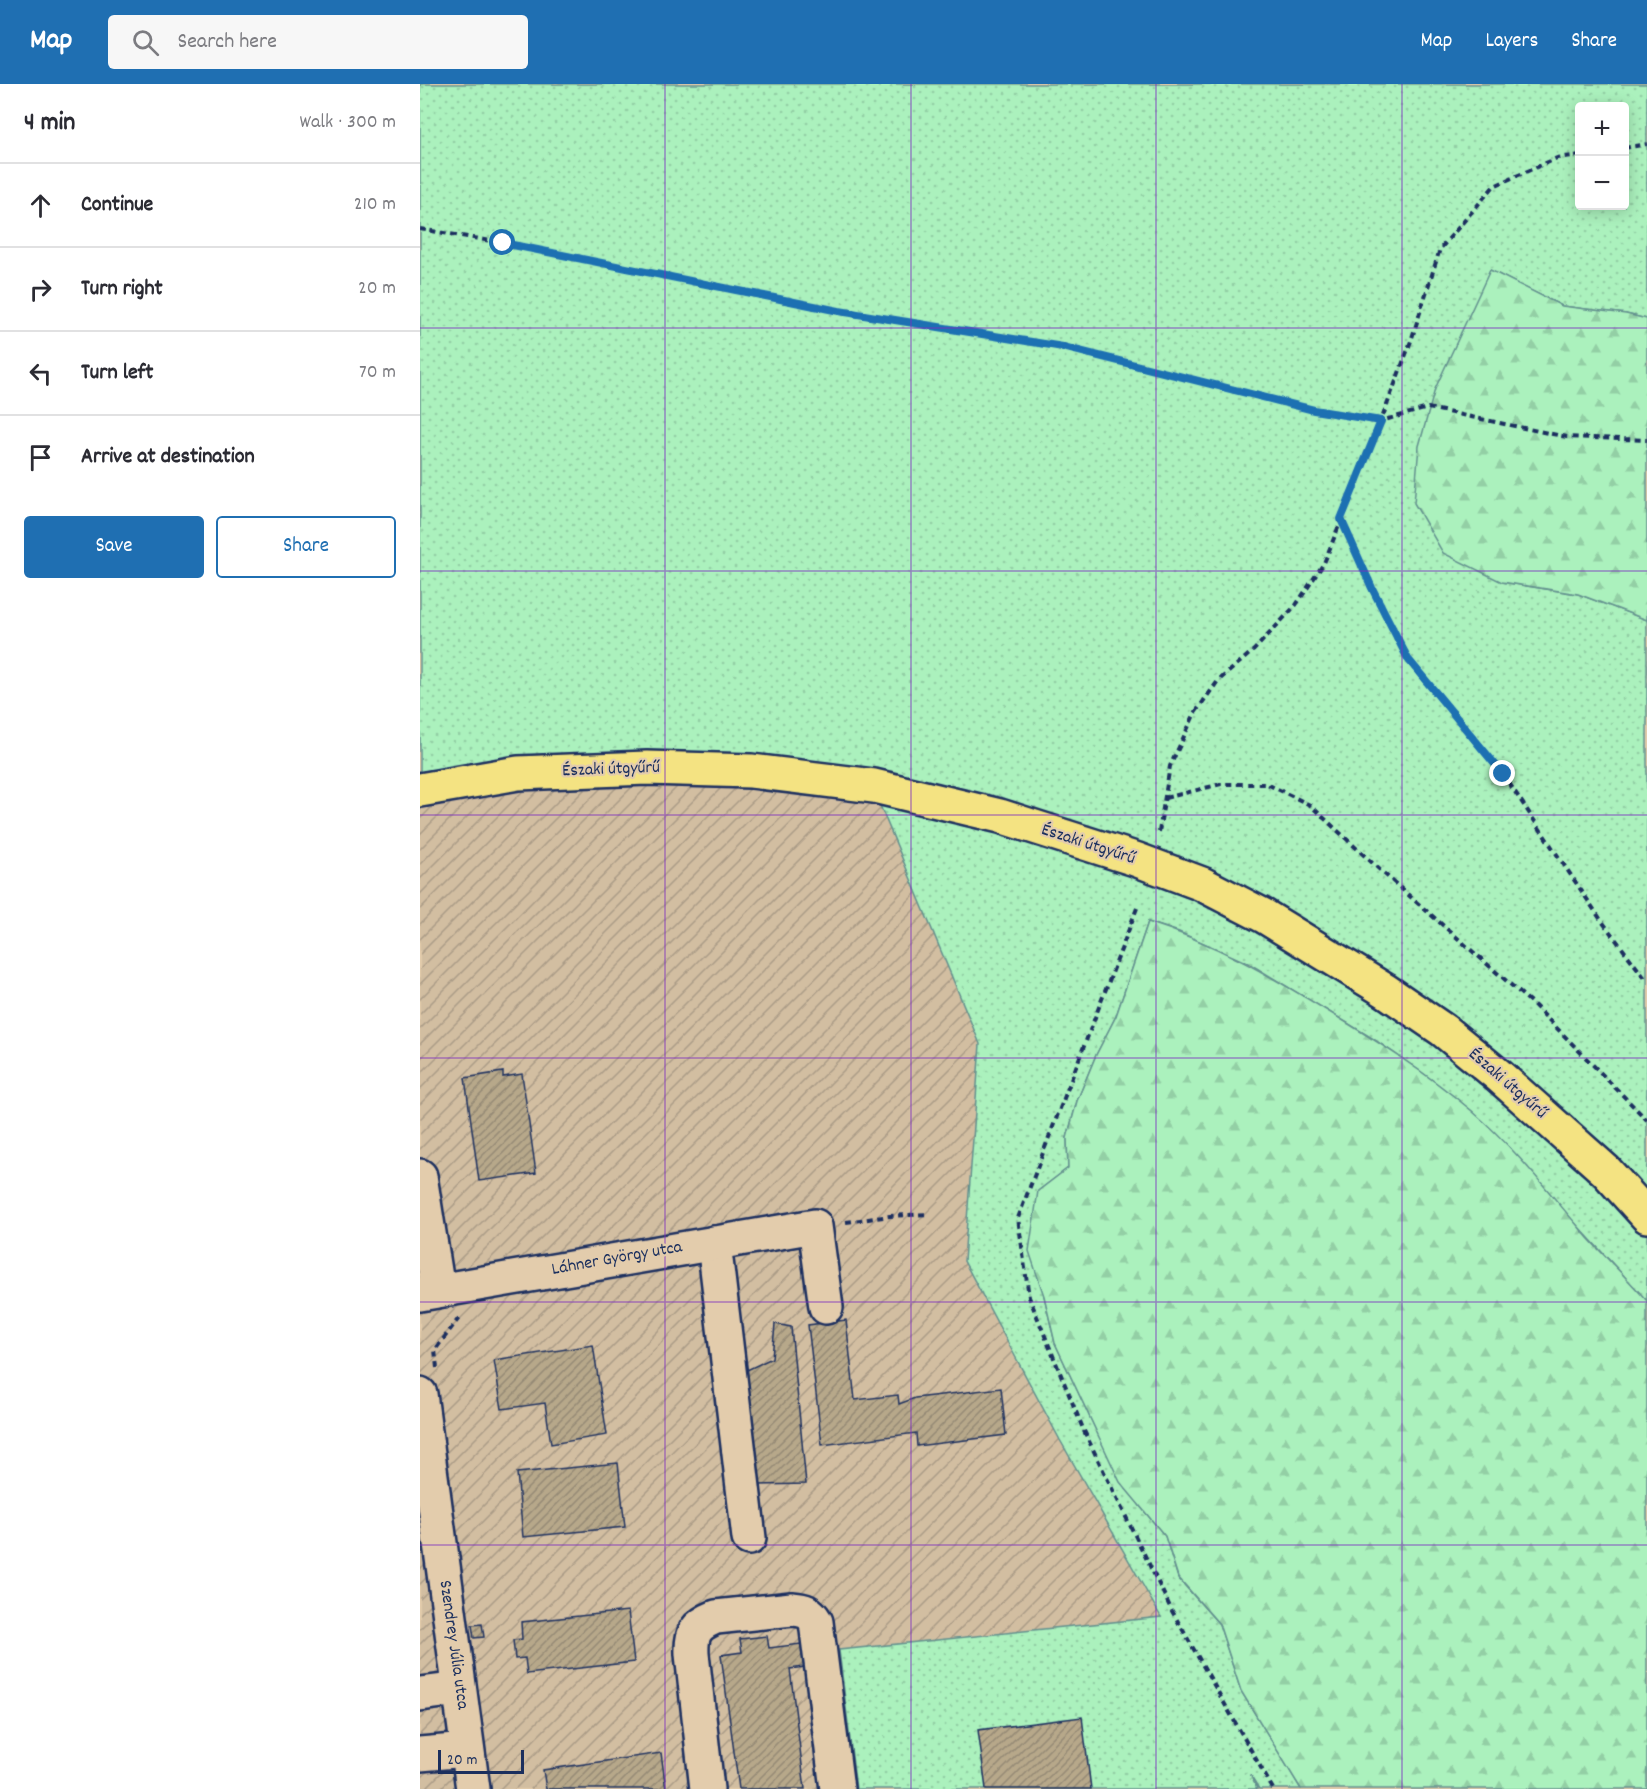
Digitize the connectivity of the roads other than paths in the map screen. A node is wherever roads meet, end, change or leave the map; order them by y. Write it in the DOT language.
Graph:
graph roads {
  1 [pos="420,790"];
  2 [pos="420,1176"];
  3 [pos="1647,1216"];
  4 [pos="714,1243"];
  5 [pos="429,1292"];
  6 [pos="826,1307"];
  7 [pos="429,1383"];
  8 [pos="749,1538"];
  9 [pos="459,1689"];
  10 [pos="420,1694"];
  11 [pos="467,1750"];
  12 [pos="420,1754"];
  13 [pos="473,1789"];
  14 [pos="707,1789"];
  15 [pos="837,1789"];
  1 -- 3 [label="main road, Északi útgyűrű"];
  2 -- 5 [label="street"];
  4 -- 5 [label="street, Láhner György utca"];
  4 -- 6 [label="street, Láhner György utca"];
  4 -- 8 [label="street"];
  7 -- 9 [label="street, Szendrey Júlia utca"];
  9 -- 10 [label="street"];
  9 -- 11 [label="street, Szendrey Júlia utca"];
  11 -- 12 [label="street"];
  11 -- 13 [label="street, Szendrey Júlia utca"];
  14 -- 15 [label="street"];
}
